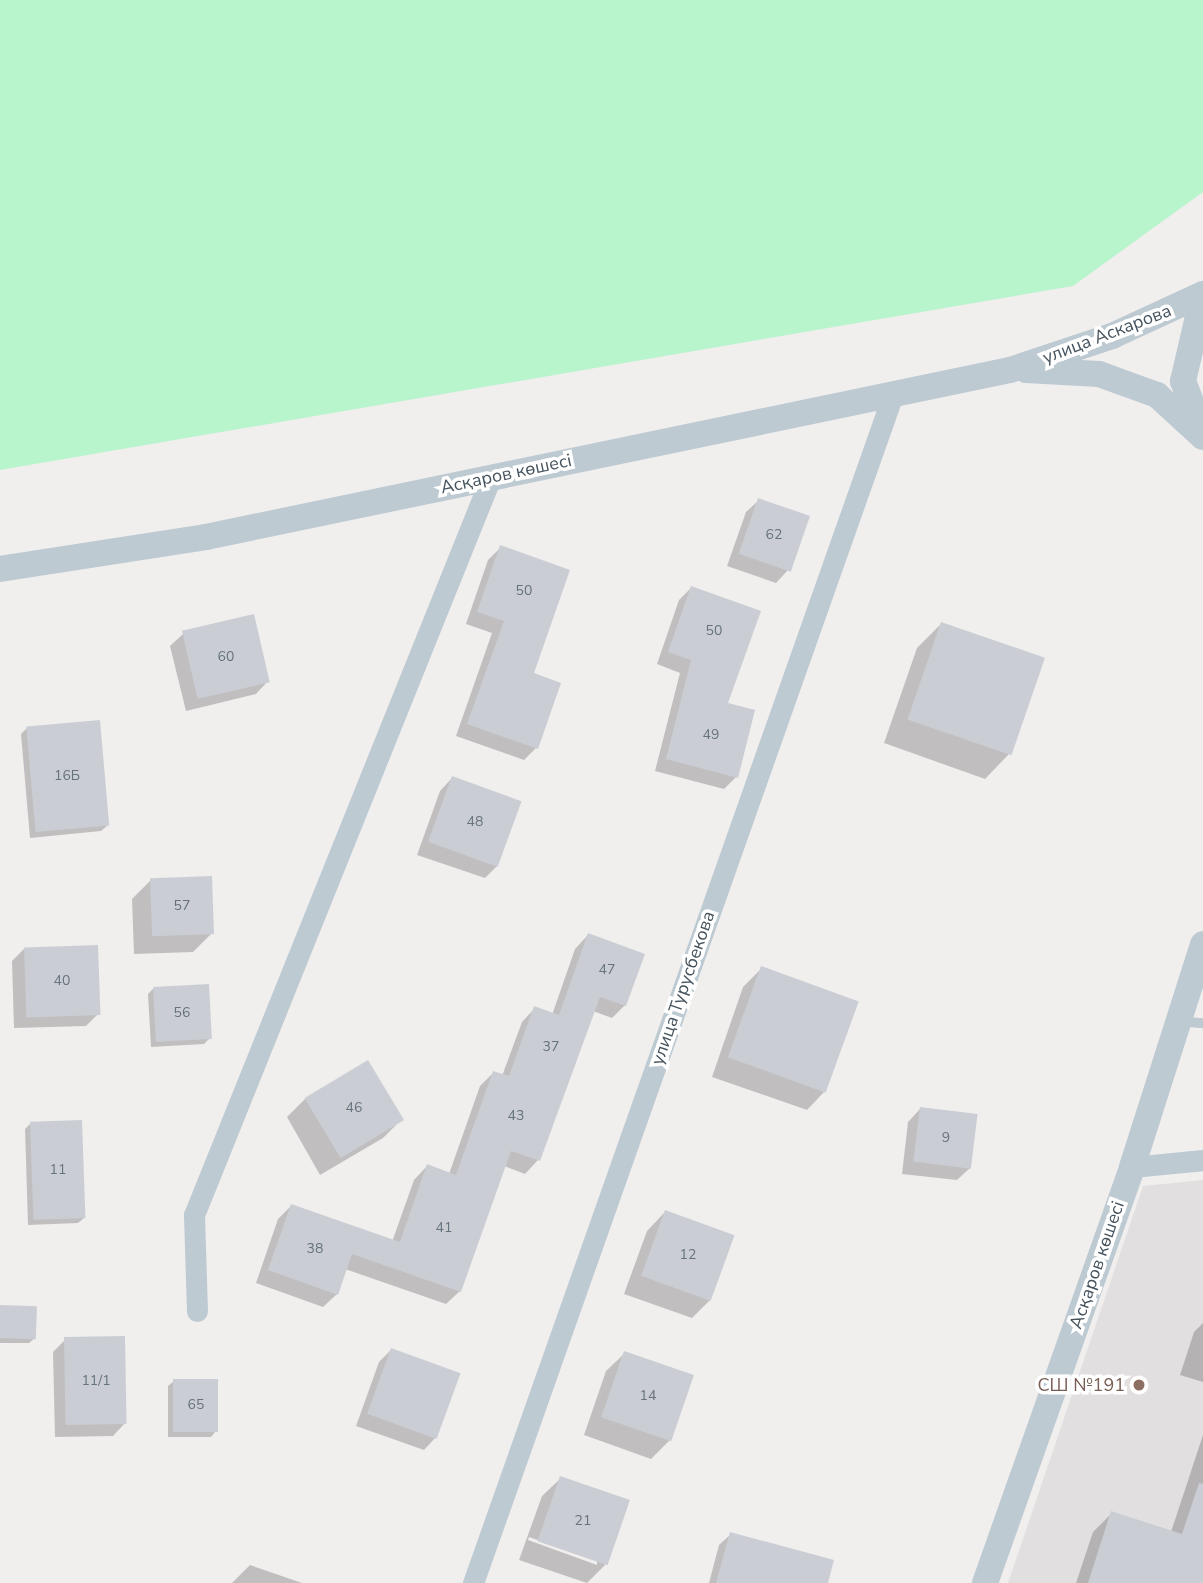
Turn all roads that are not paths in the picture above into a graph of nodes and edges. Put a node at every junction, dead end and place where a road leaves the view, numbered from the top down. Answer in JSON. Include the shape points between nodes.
{"nodes":[{"id":1,"x":1203,"y":294,"type":"edge"},
{"id":2,"x":1203,"y":314,"type":"edge"},
{"id":3,"x":1010,"y":370,"type":"junction"},
{"id":4,"x":893,"y":394,"type":"junction"},
{"id":5,"x":1203,"y":435,"type":"edge"},
{"id":6,"x":491,"y":477,"type":"junction"},
{"id":7,"x":0,"y":569,"type":"edge"},
{"id":8,"x":1203,"y":944,"type":"edge"},
{"id":9,"x":1191,"y":1022,"type":"edge"},
{"id":10,"x":1203,"y":1160,"type":"edge"},
{"id":11,"x":1132,"y":1167,"type":"junction"},
{"id":12,"x":197,"y":1311,"type":"dead end"},
{"id":13,"x":473,"y":1583,"type":"edge"},
{"id":14,"x":985,"y":1583,"type":"edge"}],
"edges":[{"from":1,"to":3,"type":"street","name":"улица Аскарова","via":[[1112,336]]},
{"from":2,"to":5,"type":"street","via":[[1197,321],[1184,380]]},
{"from":3,"to":4,"type":"street","name":"Асқаров көшесі"},
{"from":3,"to":5,"type":"street","via":[[1099,373],[1157,395]]},
{"from":4,"to":6,"type":"street","name":"Асқаров көшесі"},
{"from":4,"to":13,"type":"street","name":"улица Турусбекова"},
{"from":6,"to":7,"type":"street","name":"Асқаров көшесі","via":[[206,537]]},
{"from":6,"to":12,"type":"street","via":[[194,1215]]},
{"from":8,"to":9,"type":"street","name":"Асқаров көшесі"},
{"from":9,"to":11,"type":"street","name":"Асқаров көшесі"},
{"from":10,"to":11,"type":"street"},
{"from":11,"to":14,"type":"street","name":"Асқаров көшесі"}]}
